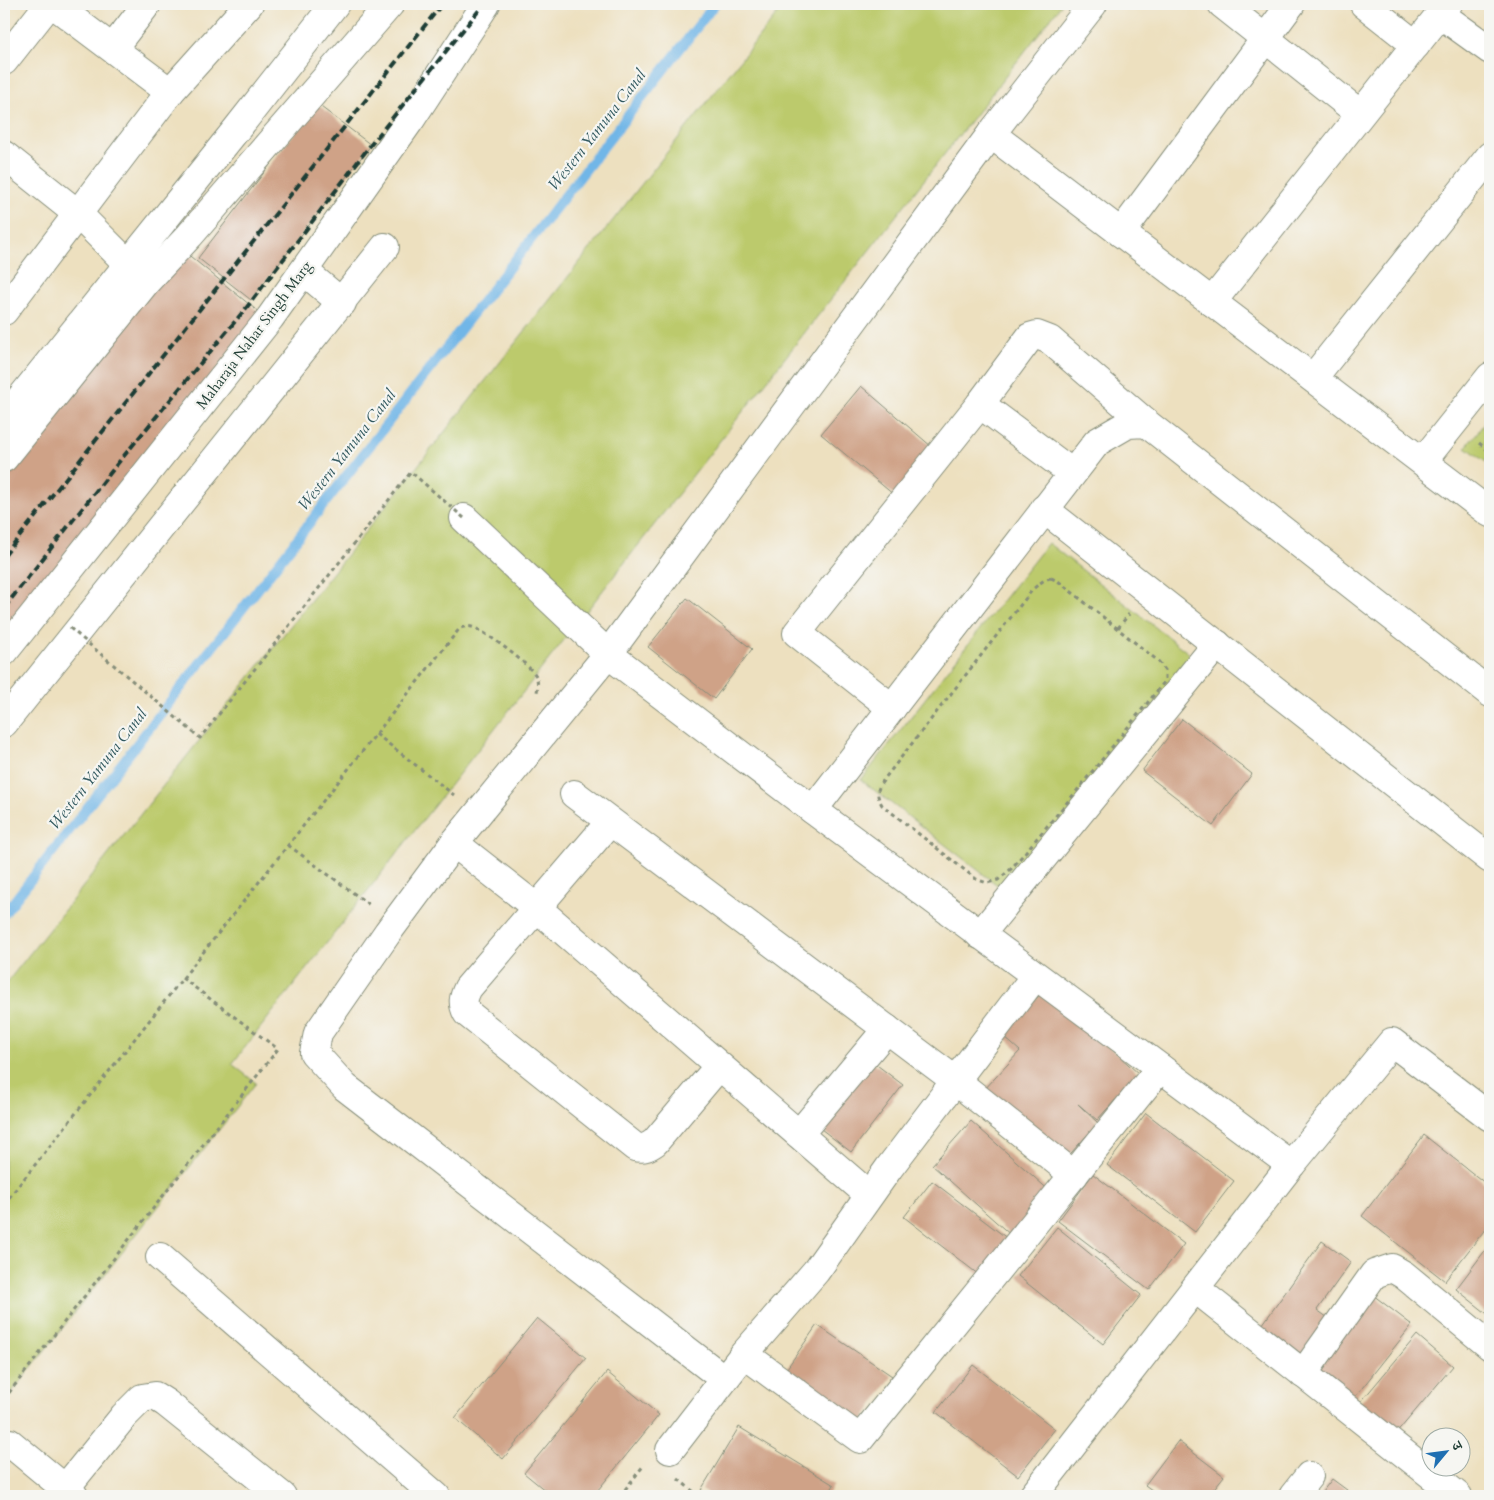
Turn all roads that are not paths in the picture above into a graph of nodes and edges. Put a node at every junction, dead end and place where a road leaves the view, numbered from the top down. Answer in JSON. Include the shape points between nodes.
{"nodes":[{"id":1,"x":49,"y":4,"type":"edge"},
{"id":2,"x":53,"y":4,"type":"edge"},
{"id":3,"x":148,"y":4,"type":"edge"},
{"id":4,"x":249,"y":4,"type":"edge"},
{"id":5,"x":335,"y":4,"type":"edge"},
{"id":6,"x":390,"y":4,"type":"edge"},
{"id":7,"x":486,"y":4,"type":"edge"},
{"id":8,"x":1093,"y":4,"type":"edge"},
{"id":9,"x":1222,"y":4,"type":"edge"},
{"id":10,"x":1291,"y":4,"type":"edge"},
{"id":11,"x":1364,"y":4,"type":"edge"},
{"id":12,"x":1444,"y":9,"type":"edge"},
{"id":13,"x":1266,"y":38,"type":"junction"},
{"id":14,"x":1416,"y":45,"type":"junction"},
{"id":15,"x":113,"y":48,"type":"junction"},
{"id":16,"x":1490,"y":50,"type":"edge"},
{"id":17,"x":4,"y":61,"type":"edge"},
{"id":18,"x":170,"y":92,"type":"junction"},
{"id":19,"x":1360,"y":114,"type":"junction"},
{"id":20,"x":236,"y":130,"type":"junction"},
{"id":21,"x":991,"y":134,"type":"junction"},
{"id":22,"x":262,"y":151,"type":"junction"},
{"id":23,"x":1490,"y":156,"type":"edge"},
{"id":24,"x":8,"y":167,"type":"edge"},
{"id":25,"x":78,"y":214,"type":"junction"},
{"id":26,"x":166,"y":215,"type":"junction"},
{"id":27,"x":1121,"y":233,"type":"junction"},
{"id":28,"x":190,"y":235,"type":"junction"},
{"id":29,"x":385,"y":247,"type":"dead end"},
{"id":30,"x":304,"y":271,"type":"junction"},
{"id":31,"x":137,"y":273,"type":"junction"},
{"id":32,"x":1212,"y":302,"type":"junction"},
{"id":33,"x":342,"y":303,"type":"junction"},
{"id":34,"x":4,"y":311,"type":"edge"},
{"id":35,"x":1313,"y":378,"type":"junction"},
{"id":36,"x":1490,"y":378,"type":"edge"},
{"id":37,"x":980,"y":404,"type":"junction"},
{"id":38,"x":4,"y":419,"type":"edge"},
{"id":39,"x":1146,"y":424,"type":"junction"},
{"id":40,"x":4,"y":458,"type":"edge"},
{"id":41,"x":1422,"y":461,"type":"junction"},
{"id":42,"x":1072,"y":473,"type":"junction"},
{"id":43,"x":1044,"y":509,"type":"junction"},
{"id":44,"x":1490,"y":513,"type":"edge"},
{"id":45,"x":464,"y":518,"type":"road end"},
{"id":46,"x":1217,"y":644,"type":"junction"},
{"id":47,"x":4,"y":652,"type":"edge"},
{"id":48,"x":608,"y":654,"type":"junction"},
{"id":49,"x":1490,"y":693,"type":"edge"},
{"id":50,"x":892,"y":708,"type":"junction"},
{"id":51,"x":4,"y":723,"type":"edge"},
{"id":52,"x":574,"y":794,"type":"dead end"},
{"id":53,"x":813,"y":810,"type":"junction"},
{"id":54,"x":610,"y":822,"type":"junction"},
{"id":55,"x":454,"y":843,"type":"junction"},
{"id":56,"x":1490,"y":859,"type":"edge"},
{"id":57,"x":537,"y":908,"type":"junction"},
{"id":58,"x":980,"y":935,"type":"junction"},
{"id":59,"x":1035,"y":976,"type":"junction"},
{"id":60,"x":887,"y":1029,"type":"junction"},
{"id":61,"x":719,"y":1066,"type":"junction"},
{"id":62,"x":1160,"y":1068,"type":"junction"},
{"id":63,"x":956,"y":1081,"type":"junction"},
{"id":64,"x":1490,"y":1117,"type":"edge"},
{"id":65,"x":799,"y":1134,"type":"junction"},
{"id":66,"x":1291,"y":1165,"type":"junction"},
{"id":67,"x":1074,"y":1175,"type":"junction"},
{"id":68,"x":869,"y":1196,"type":"junction"},
{"id":69,"x":160,"y":1257,"type":"dead end"},
{"id":70,"x":1196,"y":1289,"type":"junction"},
{"id":71,"x":1490,"y":1346,"type":"edge"},
{"id":72,"x":744,"y":1354,"type":"junction"},
{"id":73,"x":1303,"y":1374,"type":"junction"},
{"id":74,"x":724,"y":1379,"type":"junction"},
{"id":75,"x":10,"y":1444,"type":"dead end"},
{"id":76,"x":660,"y":1454,"type":"road end"},
{"id":77,"x":66,"y":1494,"type":"edge"},
{"id":78,"x":282,"y":1496,"type":"edge"},
{"id":79,"x":436,"y":1496,"type":"edge"},
{"id":80,"x":1033,"y":1496,"type":"edge"},
{"id":81,"x":1458,"y":1496,"type":"edge"}],
"edges":[{"from":1,"to":17,"type":"street"},
{"from":2,"to":15,"type":"street"},
{"from":3,"to":15,"type":"street"},
{"from":4,"to":18,"type":"street"},
{"from":5,"to":20,"type":"street"},
{"from":6,"to":22,"type":"street"},
{"from":7,"to":30,"type":"street","name":"Maharaja Nahar Singh Marg","via":[[411,120]]},
{"from":8,"to":21,"type":"street"},
{"from":9,"to":13,"type":"street"},
{"from":10,"to":13,"type":"street"},
{"from":11,"to":14,"type":"street"},
{"from":12,"to":14,"type":"street"},
{"from":12,"to":16,"type":"street"},
{"from":13,"to":19,"type":"street"},
{"from":13,"to":27,"type":"street"},
{"from":14,"to":19,"type":"street"},
{"from":15,"to":18,"type":"street"},
{"from":18,"to":25,"type":"street"},
{"from":19,"to":32,"type":"street"},
{"from":20,"to":22,"type":"street"},
{"from":20,"to":26,"type":"street"},
{"from":21,"to":27,"type":"street"},
{"from":21,"to":48,"type":"street"},
{"from":22,"to":28,"type":"street"},
{"from":23,"to":35,"type":"street"},
{"from":24,"to":25,"type":"street"},
{"from":25,"to":31,"type":"street"},
{"from":25,"to":34,"type":"street"},
{"from":26,"to":28,"type":"street"},
{"from":26,"to":31,"type":"street"},
{"from":27,"to":32,"type":"street"},
{"from":28,"to":31,"type":"street"},
{"from":29,"to":33,"type":"street"},
{"from":30,"to":33,"type":"street"},
{"from":30,"to":47,"type":"street","name":"Maharaja Nahar Singh Marg"},
{"from":31,"to":38,"type":"street"},
{"from":31,"to":40,"type":"street"},
{"from":32,"to":35,"type":"street"},
{"from":33,"to":51,"type":"street"},
{"from":35,"to":41,"type":"street"},
{"from":36,"to":41,"type":"street"},
{"from":37,"to":39,"type":"street","via":[[1030,338],[1037,335],[1050,340]]},
{"from":37,"to":42,"type":"street"},
{"from":37,"to":50,"type":"street","via":[[797,633]]},
{"from":39,"to":42,"type":"street","via":[[1128,424],[1097,442]]},
{"from":39,"to":49,"type":"street"},
{"from":41,"to":44,"type":"street"},
{"from":42,"to":43,"type":"street"},
{"from":43,"to":46,"type":"street"},
{"from":43,"to":50,"type":"street"},
{"from":45,"to":48,"type":"street"},
{"from":46,"to":56,"type":"street"},
{"from":46,"to":58,"type":"street"},
{"from":48,"to":53,"type":"street"},
{"from":48,"to":55,"type":"street"},
{"from":50,"to":53,"type":"street"},
{"from":52,"to":54,"type":"street"},
{"from":53,"to":58,"type":"street"},
{"from":54,"to":57,"type":"street"},
{"from":54,"to":60,"type":"street"},
{"from":55,"to":57,"type":"street"},
{"from":55,"to":74,"type":"street","via":[[318,1033],[314,1053],[345,1087]]},
{"from":57,"to":61,"type":"street"},
{"from":57,"to":61,"type":"street","via":[[468,988],[463,1005],[467,1013],[635,1147],[642,1149],[655,1142]]},
{"from":58,"to":59,"type":"street"},
{"from":59,"to":62,"type":"street"},
{"from":59,"to":63,"type":"street"},
{"from":60,"to":63,"type":"street"},
{"from":60,"to":65,"type":"street"},
{"from":61,"to":65,"type":"street"},
{"from":62,"to":66,"type":"street"},
{"from":62,"to":67,"type":"street"},
{"from":63,"to":67,"type":"street"},
{"from":63,"to":68,"type":"street"},
{"from":64,"to":66,"type":"street","via":[[1392,1042]]},
{"from":65,"to":68,"type":"street"},
{"from":66,"to":70,"type":"street"},
{"from":67,"to":72,"type":"street","via":[[860,1439]]},
{"from":68,"to":72,"type":"street","via":[[816,1271]]},
{"from":69,"to":79,"type":"street"},
{"from":70,"to":73,"type":"street"},
{"from":70,"to":80,"type":"street"},
{"from":71,"to":73,"type":"street","via":[[1392,1268],[1374,1274]]},
{"from":72,"to":74,"type":"street"},
{"from":73,"to":81,"type":"street"},
{"from":74,"to":76,"type":"street"},
{"from":75,"to":77,"type":"street"},
{"from":77,"to":78,"type":"street","via":[[124,1416],[142,1398],[155,1396]]}]}
